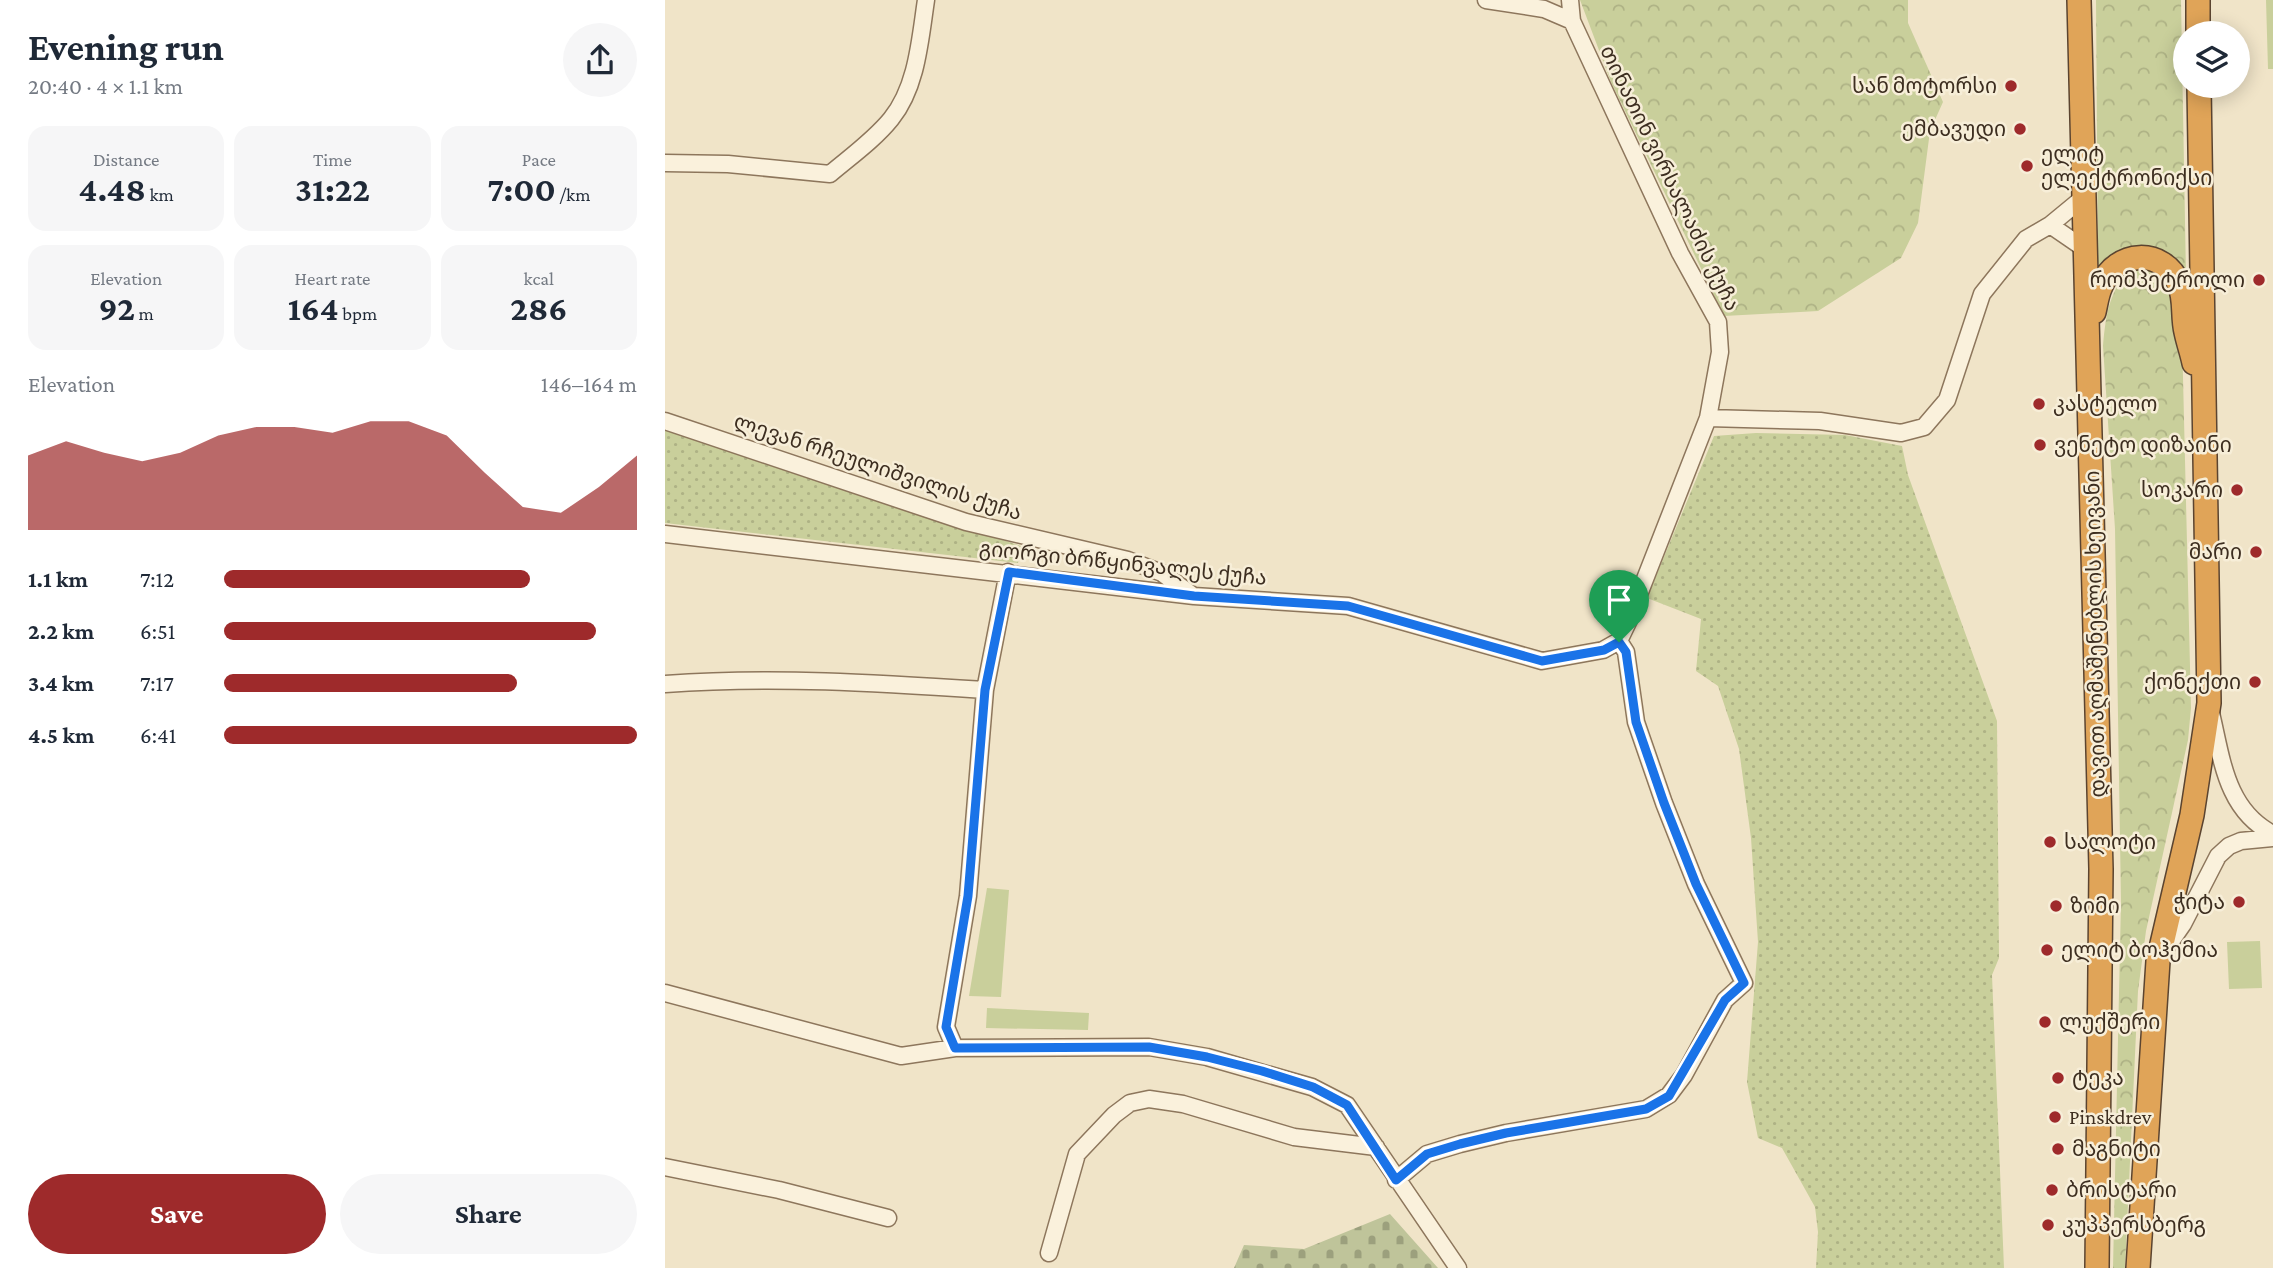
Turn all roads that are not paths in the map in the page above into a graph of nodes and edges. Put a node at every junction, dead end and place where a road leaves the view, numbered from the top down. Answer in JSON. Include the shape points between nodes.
{"nodes":[{"id":1,"x":926,"y":0,"type":"edge"},
{"id":2,"x":1486,"y":0,"type":"edge"},
{"id":3,"x":1570,"y":0,"type":"edge"},
{"id":4,"x":2079,"y":0,"type":"edge"},
{"id":5,"x":2198,"y":0,"type":"edge"},
{"id":6,"x":1572,"y":21,"type":"junction"},
{"id":7,"x":2198,"y":21,"type":"edge"},
{"id":8,"x":2199,"y":98,"type":"edge"},
{"id":9,"x":665,"y":163,"type":"edge"},
{"id":10,"x":2084,"y":197,"type":"junction"},
{"id":11,"x":2050,"y":225,"type":"junction"},
{"id":12,"x":2085,"y":249,"type":"junction"},
{"id":13,"x":2088,"y":336,"type":"junction"},
{"id":14,"x":2202,"y":390,"type":"junction"},
{"id":15,"x":1708,"y":418,"type":"junction"},
{"id":16,"x":665,"y":421,"type":"edge"},
{"id":17,"x":665,"y":534,"type":"edge"},
{"id":18,"x":1009,"y":572,"type":"junction"},
{"id":19,"x":1194,"y":596,"type":"junction"},
{"id":20,"x":1619,"y":642,"type":"junction"},
{"id":21,"x":665,"y":684,"type":"edge"},
{"id":22,"x":985,"y":690,"type":"junction"},
{"id":23,"x":2209,"y":703,"type":"junction"},
{"id":24,"x":2273,"y":836,"type":"edge"},
{"id":25,"x":2158,"y":961,"type":"junction"},
{"id":26,"x":665,"y":993,"type":"edge"},
{"id":27,"x":955,"y":1048,"type":"junction"},
{"id":28,"x":1376,"y":1147,"type":"junction"},
{"id":29,"x":665,"y":1167,"type":"edge"},
{"id":30,"x":1396,"y":1180,"type":"junction"},
{"id":31,"x":888,"y":1219,"type":"dead end"},
{"id":32,"x":1049,"y":1252,"type":"dead end"},
{"id":33,"x":1458,"y":1268,"type":"edge"},
{"id":34,"x":2097,"y":1268,"type":"edge"},
{"id":35,"x":2138,"y":1268,"type":"edge"}],
"edges":[{"from":1,"to":9,"type":"street","via":[[909,87],[892,118],[830,174]]},
{"from":2,"to":6,"type":"street","via":[[1544,9]]},
{"from":3,"to":6,"type":"street","name":"თინათინ ვირსალაძის ქუჩა"},
{"from":4,"to":10,"type":"highway","name":"დავით აღმაშენებლის ხეივანი"},
{"from":5,"to":7,"type":"highway"},
{"from":6,"to":15,"type":"street","name":"თინათინ ვირსალაძის ქუჩა","via":[[1717,322],[1720,352]]},
{"from":8,"to":14,"type":"highway"},
{"from":10,"to":11,"type":"street"},
{"from":10,"to":12,"type":"highway","name":"დავით აღმაშენებლის ხეივანი"},
{"from":11,"to":12,"type":"street"},
{"from":11,"to":15,"type":"street","via":[[2012,252],[1982,294],[1947,400],[1924,427],[1901,433],[1821,421]]},
{"from":12,"to":13,"type":"highway","name":"დავით აღმაშენებლის ხეივანი"},
{"from":13,"to":14,"type":"highway","via":[[2101,285],[2110,273],[2130,258],[2150,257],[2165,266],[2179,284],[2185,331]]},
{"from":13,"to":34,"type":"highway","name":"დავით აღმაშენებლის ხეივანი","via":[[2101,869]]},
{"from":14,"to":23,"type":"highway"},
{"from":15,"to":20,"type":"street"},
{"from":16,"to":19,"type":"street","name":"ლევან რჩეულიშვილის ქუჩა","via":[[966,522],[1128,559],[1162,573]]},
{"from":17,"to":18,"type":"street","name":"გიორგი ბრწყინვალეს ქუჩა"},
{"from":18,"to":19,"type":"street","name":"გიორგი ბრწყინვალეს ქუჩა"},
{"from":18,"to":22,"type":"street"},
{"from":19,"to":20,"type":"street","name":"გიორგი ბრწყინვალეს ქუჩა","via":[[1348,606],[1542,661],[1604,650]]},
{"from":20,"to":30,"type":"street","via":[[1626,652],[1636,722],[1664,803],[1696,884],[1744,983],[1725,1000],[1669,1096],[1646,1109],[1506,1133],[1427,1154]]},
{"from":21,"to":22,"type":"street","via":[[849,681]]},
{"from":22,"to":27,"type":"street","via":[[968,896],[946,1027]]},
{"from":23,"to":24,"type":"street","via":[[2230,792]]},
{"from":23,"to":25,"type":"highway","via":[[2192,815]]},
{"from":24,"to":25,"type":"street","via":[[2241,841],[2218,856]]},
{"from":25,"to":35,"type":"highway"},
{"from":26,"to":27,"type":"street","via":[[901,1056]]},
{"from":27,"to":28,"type":"street","via":[[1113,1045],[1207,1057],[1313,1087],[1347,1105]]},
{"from":28,"to":30,"type":"street"},
{"from":28,"to":32,"type":"street","via":[[1294,1138],[1149,1098],[1130,1104],[1077,1154]]},
{"from":29,"to":31,"type":"street"},
{"from":30,"to":33,"type":"street"}]}
